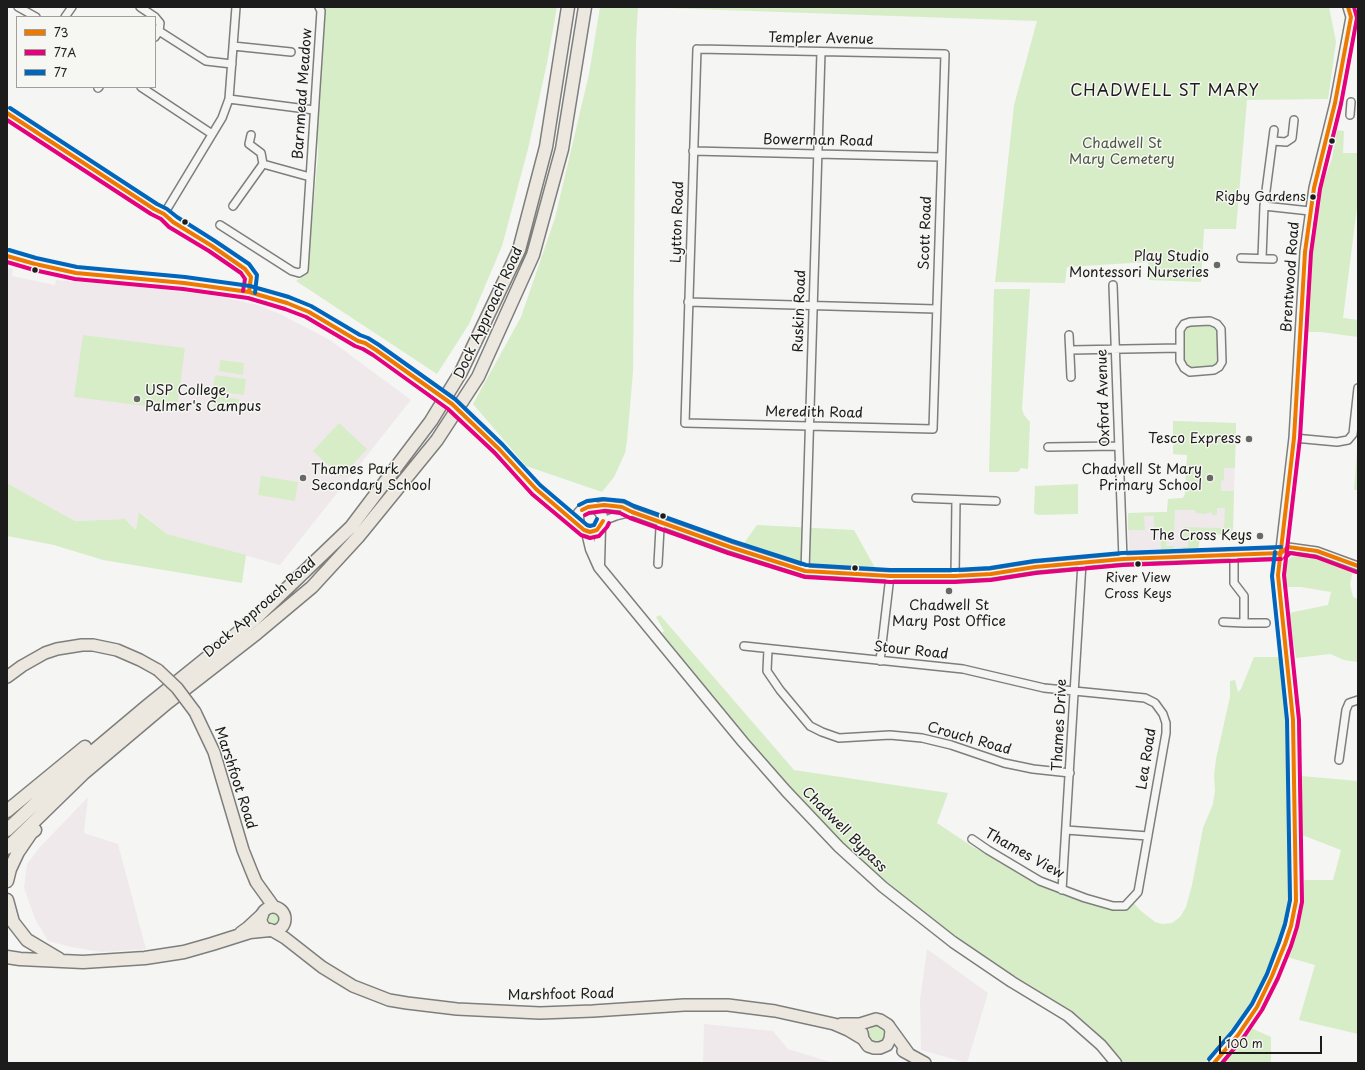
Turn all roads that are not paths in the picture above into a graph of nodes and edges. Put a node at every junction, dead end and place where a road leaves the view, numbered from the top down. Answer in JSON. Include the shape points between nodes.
{"nodes":[{"id":1,"x":18,"y":7,"type":"edge"},
{"id":2,"x":72,"y":7,"type":"edge"},
{"id":3,"x":140,"y":7,"type":"edge"},
{"id":4,"x":236,"y":7,"type":"edge"},
{"id":5,"x":568,"y":7,"type":"edge"},
{"id":6,"x":585,"y":7,"type":"edge"},
{"id":7,"x":1348,"y":7,"type":"edge"},
{"id":8,"x":320,"y":9,"type":"edge"},
{"id":9,"x":12,"y":13,"type":"dead end"},
{"id":10,"x":34,"y":16,"type":"edge"},
{"id":11,"x":66,"y":16,"type":"edge"},
{"id":12,"x":154,"y":16,"type":"edge"},
{"id":13,"x":1355,"y":17,"type":"edge"},
{"id":14,"x":156,"y":18,"type":"edge"},
{"id":15,"x":157,"y":34,"type":"edge"},
{"id":16,"x":233,"y":46,"type":"junction"},
{"id":17,"x":697,"y":49,"type":"joint"},
{"id":18,"x":291,"y":52,"type":"dead end"},
{"id":19,"x":821,"y":52,"type":"junction"},
{"id":20,"x":944,"y":54,"type":"joint"},
{"id":21,"x":232,"y":64,"type":"junction"},
{"id":22,"x":143,"y":88,"type":"edge"},
{"id":23,"x":229,"y":99,"type":"junction"},
{"id":24,"x":314,"y":110,"type":"junction"},
{"id":25,"x":7,"y":113,"type":"edge"},
{"id":26,"x":1294,"y":120,"type":"dead end"},
{"id":27,"x":1274,"y":130,"type":"dead end"},
{"id":28,"x":212,"y":134,"type":"junction"},
{"id":29,"x":251,"y":135,"type":"dead end"},
{"id":30,"x":1273,"y":141,"type":"junction"},
{"id":31,"x":693,"y":151,"type":"junction"},
{"id":32,"x":818,"y":155,"type":"junction"},
{"id":33,"x":941,"y":157,"type":"junction"},
{"id":34,"x":263,"y":164,"type":"junction"},
{"id":35,"x":310,"y":177,"type":"junction"},
{"id":36,"x":233,"y":206,"type":"dead end"},
{"id":37,"x":1264,"y":206,"type":"junction"},
{"id":38,"x":1310,"y":210,"type":"junction"},
{"id":39,"x":164,"y":214,"type":"junction"},
{"id":40,"x":220,"y":225,"type":"dead end"},
{"id":41,"x":7,"y":256,"type":"edge"},
{"id":42,"x":1241,"y":258,"type":"dead end"},
{"id":43,"x":1262,"y":258,"type":"junction"},
{"id":44,"x":1273,"y":259,"type":"dead end"},
{"id":45,"x":1113,"y":285,"type":"dead end"},
{"id":46,"x":249,"y":292,"type":"junction"},
{"id":47,"x":688,"y":302,"type":"junction"},
{"id":48,"x":813,"y":306,"type":"junction"},
{"id":49,"x":936,"y":309,"type":"junction"},
{"id":50,"x":1068,"y":335,"type":"dead end"},
{"id":51,"x":1180,"y":348,"type":"junction"},
{"id":52,"x":1115,"y":349,"type":"junction"},
{"id":53,"x":1070,"y":350,"type":"junction"},
{"id":54,"x":1071,"y":377,"type":"dead end"},
{"id":55,"x":1358,"y":388,"type":"edge"},
{"id":56,"x":686,"y":397,"type":"joint"},
{"id":57,"x":810,"y":426,"type":"junction"},
{"id":58,"x":922,"y":428,"type":"joint"},
{"id":59,"x":1294,"y":438,"type":"junction"},
{"id":60,"x":1119,"y":446,"type":"junction"},
{"id":61,"x":1048,"y":447,"type":"dead end"},
{"id":62,"x":916,"y":498,"type":"dead end"},
{"id":63,"x":956,"y":500,"type":"junction"},
{"id":64,"x":549,"y":501,"type":"junction"},
{"id":65,"x":996,"y":501,"type":"dead end"},
{"id":66,"x":595,"y":507,"type":"junction"},
{"id":67,"x":582,"y":510,"type":"junction"},
{"id":68,"x":632,"y":512,"type":"junction"},
{"id":69,"x":662,"y":522,"type":"junction"},
{"id":70,"x":602,"y":524,"type":"junction"},
{"id":71,"x":583,"y":529,"type":"junction"},
{"id":72,"x":1281,"y":553,"type":"junction"},
{"id":73,"x":1234,"y":555,"type":"junction"},
{"id":74,"x":651,"y":557,"type":"dead end"},
{"id":75,"x":1123,"y":559,"type":"junction"},
{"id":76,"x":1082,"y":563,"type":"junction"},
{"id":77,"x":1358,"y":566,"type":"edge"},
{"id":78,"x":599,"y":567,"type":"junction"},
{"id":79,"x":805,"y":571,"type":"junction"},
{"id":80,"x":890,"y":576,"type":"junction"},
{"id":81,"x":955,"y":576,"type":"junction"},
{"id":82,"x":1223,"y":622,"type":"dead end"},
{"id":83,"x":1244,"y":623,"type":"junction"},
{"id":84,"x":1266,"y":623,"type":"dead end"},
{"id":85,"x":744,"y":646,"type":"dead end"},
{"id":86,"x":768,"y":650,"type":"junction"},
{"id":87,"x":880,"y":661,"type":"junction"},
{"id":88,"x":7,"y":677,"type":"edge"},
{"id":89,"x":1075,"y":692,"type":"junction"},
{"id":90,"x":1358,"y":700,"type":"edge"},
{"id":91,"x":168,"y":703,"type":"junction"},
{"id":92,"x":147,"y":706,"type":"junction"},
{"id":93,"x":1339,"y":760,"type":"dead end"},
{"id":94,"x":1070,"y":773,"type":"junction"},
{"id":95,"x":7,"y":811,"type":"edge"},
{"id":96,"x":7,"y":830,"type":"edge"},
{"id":97,"x":1066,"y":830,"type":"junction"},
{"id":98,"x":1148,"y":836,"type":"junction"},
{"id":99,"x":972,"y":839,"type":"dead end"},
{"id":100,"x":7,"y":848,"type":"edge"},
{"id":101,"x":7,"y":881,"type":"edge"},
{"id":102,"x":256,"y":882,"type":"junction"},
{"id":103,"x":1062,"y":890,"type":"junction"},
{"id":104,"x":7,"y":900,"type":"edge"},
{"id":105,"x":1131,"y":900,"type":"joint"},
{"id":106,"x":274,"y":907,"type":"junction"},
{"id":107,"x":262,"y":914,"type":"junction"},
{"id":108,"x":285,"y":919,"type":"junction"},
{"id":109,"x":271,"y":930,"type":"junction"},
{"id":110,"x":235,"y":937,"type":"junction"},
{"id":111,"x":302,"y":950,"type":"junction"},
{"id":112,"x":7,"y":956,"type":"edge"},
{"id":113,"x":62,"y":962,"type":"junction"},
{"id":114,"x":868,"y":1022,"type":"junction"},
{"id":115,"x":834,"y":1024,"type":"junction"},
{"id":116,"x":888,"y":1025,"type":"junction"},
{"id":117,"x":863,"y":1039,"type":"junction"},
{"id":118,"x":884,"y":1046,"type":"junction"},
{"id":119,"x":909,"y":1054,"type":"junction"},
{"id":120,"x":926,"y":1063,"type":"edge"},
{"id":121,"x":1116,"y":1063,"type":"edge"},
{"id":122,"x":1214,"y":1063,"type":"edge"}],
"edges":[{"from":1,"to":9,"type":"street"},
{"from":1,"to":10,"type":"street"},
{"from":2,"to":11,"type":"street"},
{"from":3,"to":12,"type":"street"},
{"from":4,"to":16,"type":"street"},
{"from":5,"to":92,"type":"highway","name":"Dock Approach Road","via":[[546,147],[519,250],[461,372],[435,415],[352,527],[255,619]]},
{"from":6,"to":91,"type":"highway","name":"Dock Approach Road","via":[[562,149],[533,255],[478,377],[437,440],[358,537],[312,587]]},
{"from":7,"to":13,"type":"street","name":"Brentwood Road"},
{"from":8,"to":24,"type":"street","name":"Barnmead Meadow"},
{"from":13,"to":38,"type":"street","name":"Brentwood Road"},
{"from":14,"to":15,"type":"street","via":[[160,23]]},
{"from":15,"to":21,"type":"street","via":[[206,61]]},
{"from":16,"to":18,"type":"street"},
{"from":16,"to":21,"type":"street"},
{"from":17,"to":19,"type":"street","name":"Templer Avenue"},
{"from":17,"to":31,"type":"street","name":"Lytton Road"},
{"from":19,"to":20,"type":"street","name":"Templer Avenue"},
{"from":19,"to":32,"type":"street","name":"Ruskin Road"},
{"from":20,"to":33,"type":"street","name":"Scott Road"},
{"from":21,"to":23,"type":"street"},
{"from":22,"to":28,"type":"street"},
{"from":23,"to":24,"type":"street"},
{"from":23,"to":28,"type":"street","via":[[222,118]]},
{"from":24,"to":35,"type":"street","name":"Barnmead Meadow"},
{"from":25,"to":39,"type":"main road"},
{"from":26,"to":30,"type":"street","via":[[1292,138],[1286,142]]},
{"from":27,"to":30,"type":"street"},
{"from":28,"to":39,"type":"street"},
{"from":29,"to":34,"type":"street","via":[[249,144],[261,154]]},
{"from":30,"to":37,"type":"street"},
{"from":31,"to":32,"type":"street","name":"Bowerman Road"},
{"from":31,"to":47,"type":"street","name":"Lytton Road"},
{"from":32,"to":33,"type":"street","name":"Bowerman Road"},
{"from":32,"to":48,"type":"street","name":"Ruskin Road"},
{"from":33,"to":49,"type":"street","name":"Scott Road"},
{"from":34,"to":35,"type":"street","name":"Barnmead Meadow"},
{"from":34,"to":36,"type":"street"},
{"from":35,"to":40,"type":"street","name":"Barnmead Meadow","via":[[304,270],[299,273]]},
{"from":37,"to":38,"type":"street"},
{"from":37,"to":43,"type":"street"},
{"from":38,"to":59,"type":"street","name":"Brentwood Road","via":[[1305,252]]},
{"from":39,"to":46,"type":"main road","via":[[245,269],[251,277]]},
{"from":41,"to":46,"type":"main road","via":[[76,273]]},
{"from":42,"to":43,"type":"street"},
{"from":43,"to":44,"type":"street"},
{"from":45,"to":52,"type":"street","name":"Oxford Avenue"},
{"from":46,"to":64,"type":"main road","bridge":true,"via":[[309,312],[365,343],[425,384],[452,404]]},
{"from":47,"to":48,"type":"street"},
{"from":47,"to":56,"type":"street","name":"Lytton Road"},
{"from":48,"to":49,"type":"street"},
{"from":48,"to":57,"type":"street","name":"Ruskin Road"},
{"from":49,"to":58,"type":"street","name":"Scott Road","via":[[933,429]]},
{"from":50,"to":53,"type":"street"},
{"from":51,"to":51,"type":"street","via":[[1180,330],[1184,324],[1210,321],[1221,329],[1222,362],[1214,370],[1190,372],[1180,362]]},
{"from":51,"to":52,"type":"street"},
{"from":52,"to":53,"type":"street"},
{"from":52,"to":60,"type":"street","name":"Oxford Avenue"},
{"from":53,"to":54,"type":"street"},
{"from":55,"to":59,"type":"street","via":[[1353,434],[1348,440],[1337,442]]},
{"from":56,"to":57,"type":"street","name":"Meredith Road","via":[[685,423]]},
{"from":57,"to":58,"type":"street","name":"Meredith Road"},
{"from":57,"to":79,"type":"street","name":"Ruskin Road"},
{"from":59,"to":72,"type":"street","name":"Brentwood Road"},
{"from":60,"to":61,"type":"street"},
{"from":60,"to":75,"type":"street","name":"Oxford Avenue"},
{"from":62,"to":63,"type":"street"},
{"from":63,"to":65,"type":"street"},
{"from":63,"to":81,"type":"street"},
{"from":64,"to":67,"type":"main road","via":[[569,509]]},
{"from":64,"to":71,"type":"main road"},
{"from":66,"to":67,"type":"main road"},
{"from":66,"to":68,"type":"street","via":[[622,507]]},
{"from":66,"to":70,"type":"main road","via":[[601,512]]},
{"from":67,"to":71,"type":"main road","via":[[578,518]]},
{"from":68,"to":69,"type":"street"},
{"from":68,"to":70,"type":"street","via":[[616,516]]},
{"from":69,"to":74,"type":"street","via":[[659,561]]},
{"from":69,"to":79,"type":"street"},
{"from":70,"to":71,"type":"main road","via":[[594,532]]},
{"from":70,"to":78,"type":"main road"},
{"from":71,"to":78,"type":"main road","name":"Chadwell Bypass"},
{"from":72,"to":73,"type":"street"},
{"from":72,"to":77,"type":"street","via":[[1288,547],[1317,551]]},
{"from":72,"to":122,"type":"street","name":"Brentwood Road","via":[[1278,575],[1294,720],[1296,901],[1287,939],[1260,1000],[1238,1035]]},
{"from":73,"to":75,"type":"street"},
{"from":73,"to":83,"type":"street","via":[[1234,583],[1244,596]]},
{"from":75,"to":76,"type":"street"},
{"from":76,"to":81,"type":"street"},
{"from":76,"to":89,"type":"street","name":"Thames Drive"},
{"from":78,"to":121,"type":"main road","name":"Chadwell Bypass","via":[[748,748],[839,847],[883,887],[953,942],[1068,1016],[1102,1045]]},
{"from":79,"to":80,"type":"street"},
{"from":80,"to":81,"type":"street"},
{"from":80,"to":87,"type":"street"},
{"from":82,"to":83,"type":"street"},
{"from":83,"to":84,"type":"street"},
{"from":85,"to":86,"type":"street","name":"Stour Road"},
{"from":86,"to":87,"type":"street","name":"Stour Road"},
{"from":86,"to":94,"type":"street","name":"Crouch Road","via":[[767,671],[810,726],[822,732],[839,738],[890,735],[922,738],[1004,763]]},
{"from":87,"to":89,"type":"street","name":"Stour Road","via":[[964,669],[1044,688]]},
{"from":88,"to":102,"type":"main road","name":"Marshfoot Road","bridge":true,"via":[[45,653],[82,645],[117,650],[158,670],[177,688],[195,712],[214,752],[243,850]]},
{"from":89,"to":94,"type":"street","name":"Thames Drive"},
{"from":89,"to":98,"type":"street","name":"Lea Road","via":[[1145,698],[1155,702],[1164,714],[1166,733]]},
{"from":90,"to":93,"type":"street","via":[[1349,702],[1346,710]]},
{"from":91,"to":100,"type":"highway","name":"Dock Approach Road","via":[[84,773]]},
{"from":91,"to":101,"type":"highway","via":[[31,833],[18,852]]},
{"from":92,"to":95,"type":"highway","via":[[87,746]]},
{"from":92,"to":96,"type":"highway","name":"Dock Approach Road","via":[[78,764]]},
{"from":94,"to":97,"type":"street","name":"Thames Drive"},
{"from":97,"to":98,"type":"street"},
{"from":97,"to":103,"type":"street","name":"Thames Drive"},
{"from":98,"to":105,"type":"street","name":"Lea Road","via":[[1138,892]]},
{"from":99,"to":103,"type":"street","name":"Thames View","via":[[1034,877]]},
{"from":102,"to":106,"type":"main road","name":"Marshfoot Road"},
{"from":102,"to":107,"type":"main road","name":"Marshfoot Road"},
{"from":103,"to":105,"type":"street","name":"Thames View","via":[[1113,906],[1125,906]]},
{"from":104,"to":113,"type":"highway","via":[[13,922],[27,940]]},
{"from":106,"to":107,"type":"main road","via":[[268,908]]},
{"from":106,"to":108,"type":"main road","via":[[281,910]]},
{"from":107,"to":109,"type":"main road","via":[[262,923]]},
{"from":107,"to":110,"type":"highway"},
{"from":108,"to":109,"type":"main road","via":[[280,928]]},
{"from":108,"to":111,"type":"main road","name":"Marshfoot Road","via":[[288,930]]},
{"from":109,"to":110,"type":"highway","via":[[250,932]]},
{"from":109,"to":111,"type":"main road","name":"Marshfoot Road"},
{"from":110,"to":113,"type":"highway","via":[[166,955]]},
{"from":111,"to":115,"type":"main road","name":"Marshfoot Road","via":[[337,977],[367,992],[389,1000],[426,1007],[540,1013],[723,1005],[768,1010]]},
{"from":112,"to":113,"type":"highway"},
{"from":114,"to":115,"type":"main road","name":"Marshfoot Road"},
{"from":114,"to":116,"type":"main road","name":"Marshfoot Road","via":[[876,1019]]},
{"from":114,"to":117,"type":"main road","via":[[862,1030]]},
{"from":115,"to":117,"type":"main road","name":"Marshfoot Road"},
{"from":116,"to":118,"type":"main road","via":[[891,1035]]},
{"from":116,"to":119,"type":"main road","name":"Marshfoot Road"},
{"from":117,"to":118,"type":"main road","name":"Marshfoot Road","via":[[871,1048]]},
{"from":118,"to":119,"type":"main road","name":"Marshfoot Road","via":[[894,1047]]},
{"from":119,"to":120,"type":"main road","name":"Marshfoot Road"}]}
